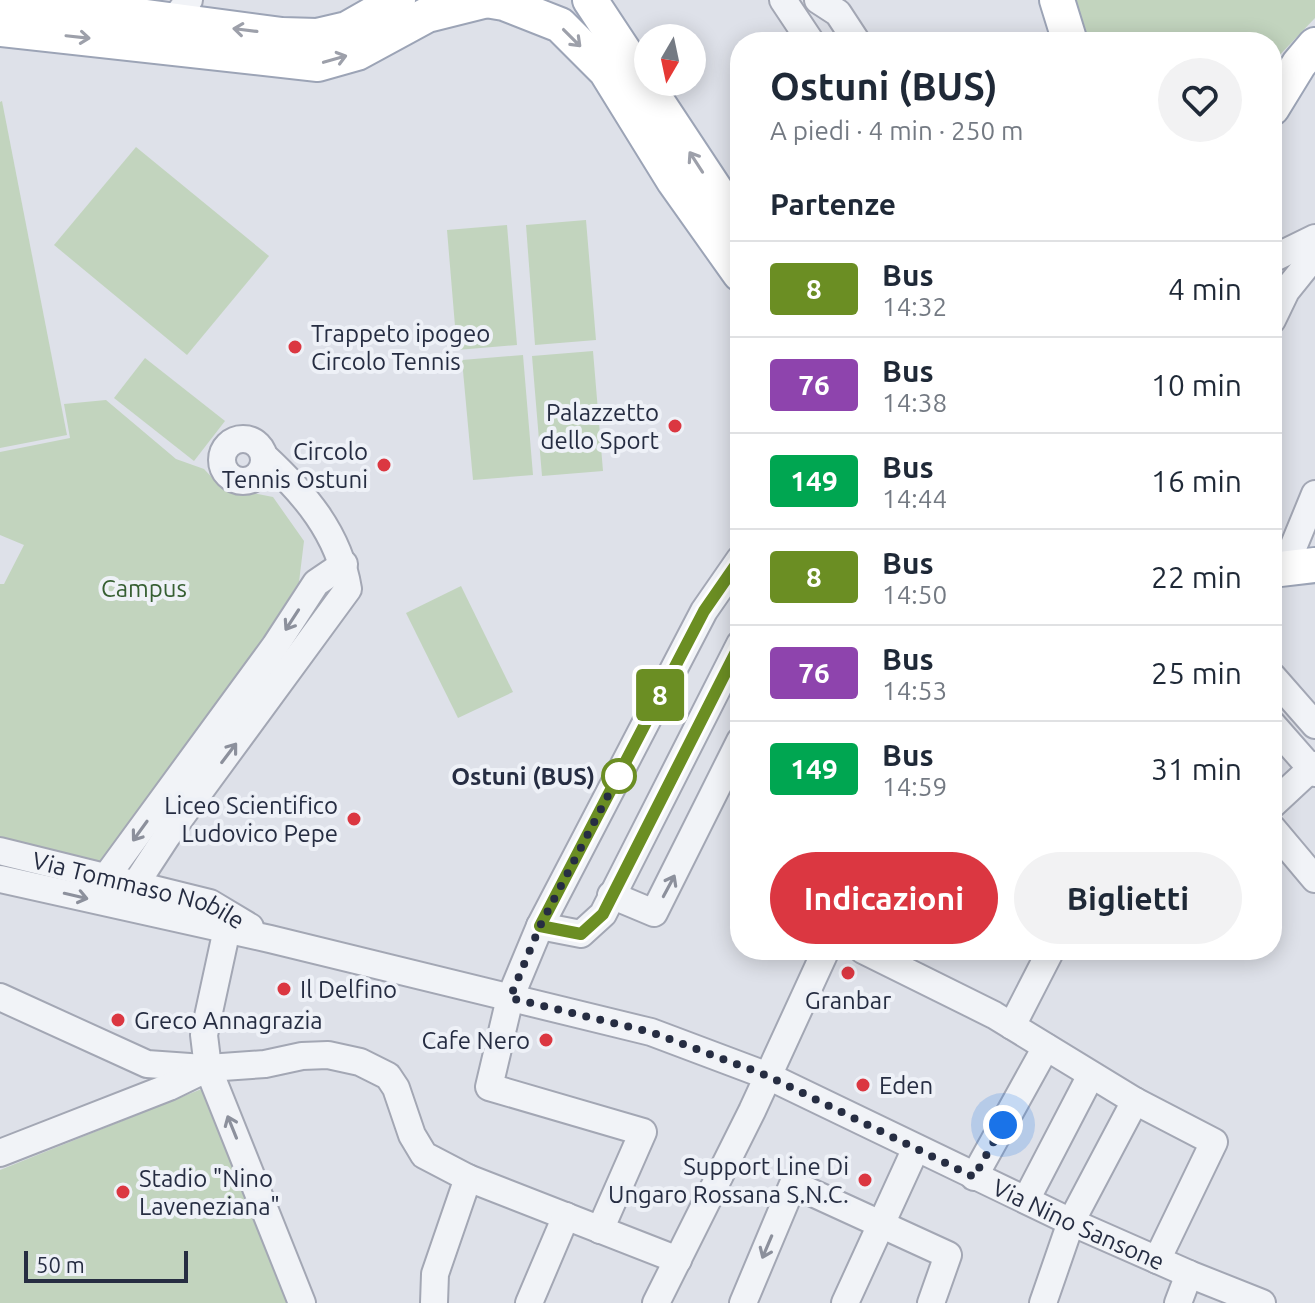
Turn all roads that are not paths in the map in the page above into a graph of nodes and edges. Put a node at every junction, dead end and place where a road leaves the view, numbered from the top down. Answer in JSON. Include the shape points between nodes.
{"nodes":[{"id":1,"x":398,"y":0,"type":"edge"},
{"id":2,"x":590,"y":0,"type":"edge"},
{"id":3,"x":783,"y":0,"type":"edge"},
{"id":4,"x":818,"y":0,"type":"edge"},
{"id":5,"x":498,"y":1,"type":"edge"},
{"id":6,"x":0,"y":4,"type":"edge"},
{"id":7,"x":181,"y":10,"type":"edge"},
{"id":8,"x":0,"y":29,"type":"edge"},
{"id":9,"x":804,"y":32,"type":"edge"},
{"id":10,"x":850,"y":32,"type":"edge"},
{"id":11,"x":1295,"y":64,"type":"edge"},
{"id":12,"x":1282,"y":89,"type":"edge"},
{"id":13,"x":730,"y":212,"type":"edge"},
{"id":14,"x":1315,"y":238,"type":"edge"},
{"id":15,"x":1282,"y":254,"type":"edge"},
{"id":16,"x":1315,"y":255,"type":"edge"},
{"id":17,"x":730,"y":260,"type":"edge"},
{"id":18,"x":1282,"y":299,"type":"edge"},
{"id":19,"x":264,"y":456,"type":"dead end"},
{"id":20,"x":1315,"y":494,"type":"edge"},
{"id":21,"x":1293,"y":557,"type":"edge"},
{"id":22,"x":344,"y":564,"type":"junction"},
{"id":23,"x":730,"y":573,"type":"edge"},
{"id":24,"x":730,"y":663,"type":"edge"},
{"id":25,"x":1282,"y":687,"type":"edge"},
{"id":26,"x":1315,"y":725,"type":"edge"},
{"id":27,"x":1282,"y":735,"type":"edge"},
{"id":28,"x":730,"y":761,"type":"edge"},
{"id":29,"x":1314,"y":769,"type":"edge"},
{"id":30,"x":1282,"y":796,"type":"edge"},
{"id":31,"x":1282,"y":840,"type":"edge"},
{"id":32,"x":0,"y":851,"type":"edge"},
{"id":33,"x":106,"y":877,"type":"junction"},
{"id":34,"x":0,"y":879,"type":"edge"},
{"id":35,"x":1315,"y":879,"type":"edge"},
{"id":36,"x":135,"y":885,"type":"junction"},
{"id":37,"x":611,"y":895,"type":"junction"},
{"id":38,"x":540,"y":926,"type":"junction"},
{"id":39,"x":227,"y":929,"type":"junction"},
{"id":40,"x":270,"y":939,"type":"junction"},
{"id":41,"x":821,"y":960,"type":"edge"},
{"id":42,"x":883,"y":960,"type":"edge"},
{"id":43,"x":1046,"y":960,"type":"edge"},
{"id":44,"x":0,"y":997,"type":"edge"},
{"id":45,"x":510,"y":998,"type":"junction"},
{"id":46,"x":1012,"y":1026,"type":"junction"},
{"id":47,"x":1048,"y":1048,"type":"junction"},
{"id":48,"x":208,"y":1068,"type":"junction"},
{"id":49,"x":1091,"y":1075,"type":"junction"},
{"id":50,"x":768,"y":1076,"type":"junction"},
{"id":51,"x":1135,"y":1101,"type":"junction"},
{"id":52,"x":1,"y":1146,"type":"edge"},
{"id":53,"x":916,"y":1148,"type":"junction"},
{"id":54,"x":974,"y":1177,"type":"junction"},
{"id":55,"x":468,"y":1178,"type":"junction"},
{"id":56,"x":1026,"y":1200,"type":"junction"},
{"id":57,"x":566,"y":1216,"type":"junction"},
{"id":58,"x":880,"y":1222,"type":"junction"},
{"id":59,"x":1071,"y":1222,"type":"junction"},
{"id":60,"x":600,"y":1230,"type":"junction"},
{"id":61,"x":678,"y":1260,"type":"junction"},
{"id":62,"x":1157,"y":1260,"type":"junction"},
{"id":63,"x":1189,"y":1274,"type":"junction"},
{"id":64,"x":302,"y":1303,"type":"edge"},
{"id":65,"x":434,"y":1303,"type":"edge"},
{"id":66,"x":529,"y":1303,"type":"edge"},
{"id":67,"x":656,"y":1303,"type":"edge"},
{"id":68,"x":743,"y":1303,"type":"edge"},
{"id":69,"x":845,"y":1303,"type":"edge"},
{"id":70,"x":931,"y":1303,"type":"edge"},
{"id":71,"x":1043,"y":1303,"type":"edge"},
{"id":72,"x":1178,"y":1303,"type":"edge"},
{"id":73,"x":1262,"y":1303,"type":"edge"}],
"edges":[{"from":1,"to":7,"type":"main road","one_way":true,"via":[[347,29],[317,36],[282,35]]},
{"from":13,"to":2,"type":"main road","one_way":true},
{"from":3,"to":9,"type":"street"},
{"from":4,"to":10,"type":"street","via":[[838,13]]},
{"from":8,"to":5,"type":"main road","one_way":true,"via":[[318,64],[357,53],[427,15]]},
{"from":5,"to":17,"type":"main road","one_way":true,"via":[[560,25],[606,71]]},
{"from":6,"to":7,"type":"main road"},
{"from":11,"to":12,"type":"main road"},
{"from":14,"to":15,"type":"street"},
{"from":16,"to":18,"type":"street"},
{"from":19,"to":22,"type":"street","via":[[322,520]]},
{"from":20,"to":21,"type":"street"},
{"from":22,"to":33,"type":"street","one_way":true,"via":[[316,583]]},
{"from":36,"to":22,"type":"street","one_way":true,"via":[[348,589]]},
{"from":23,"to":38,"type":"street","via":[[704,611]]},
{"from":24,"to":37,"type":"street"},
{"from":25,"to":26,"type":"street"},
{"from":27,"to":29,"type":"street"},
{"from":37,"to":28,"type":"street","one_way":true,"via":[[654,913]]},
{"from":29,"to":30,"type":"street"},
{"from":31,"to":35,"type":"street"},
{"from":32,"to":33,"type":"street","name":"Via Tommaso Nobile"},
{"from":33,"to":36,"type":"street","name":"Via Tommaso Nobile"},
{"from":34,"to":39,"type":"street","name":"Via Tommaso Nobile","one_way":true},
{"from":36,"to":40,"type":"street","name":"Via Tommaso Nobile","via":[[210,903]]},
{"from":37,"to":38,"type":"street","via":[[603,914],[581,934]]},
{"from":38,"to":45,"type":"street"},
{"from":39,"to":40,"type":"street","name":"Via Tommaso Nobile"},
{"from":39,"to":48,"type":"street","via":[[204,1035]]},
{"from":40,"to":45,"type":"street","name":"Via Tommaso Nobile"},
{"from":41,"to":50,"type":"street"},
{"from":42,"to":46,"type":"street"},
{"from":43,"to":46,"type":"street"},
{"from":44,"to":48,"type":"street","via":[[147,1064]]},
{"from":45,"to":50,"type":"street","name":"Via Tommaso Nobile","via":[[651,1032]]},
{"from":45,"to":60,"type":"street","via":[[489,1087],[643,1132]]},
{"from":46,"to":47,"type":"street"},
{"from":47,"to":49,"type":"street"},
{"from":47,"to":54,"type":"street"},
{"from":48,"to":52,"type":"street","via":[[169,1087]]},
{"from":48,"to":55,"type":"street","via":[[302,1056],[360,1062],[388,1076],[424,1155]]},
{"from":64,"to":48,"type":"street","one_way":true},
{"from":49,"to":51,"type":"street"},
{"from":49,"to":56,"type":"street"},
{"from":50,"to":53,"type":"street","name":"Via Nino Sansone"},
{"from":50,"to":61,"type":"street"},
{"from":51,"to":59,"type":"street"},
{"from":51,"to":62,"type":"street","via":[[1214,1142]]},
{"from":53,"to":54,"type":"street","name":"Via Nino Sansone"},
{"from":53,"to":58,"type":"street"},
{"from":54,"to":56,"type":"street","name":"Via Nino Sansone"},
{"from":55,"to":57,"type":"street"},
{"from":55,"to":65,"type":"street","via":[[435,1274]]},
{"from":56,"to":59,"type":"street","name":"Via Nino Sansone"},
{"from":57,"to":60,"type":"street"},
{"from":57,"to":66,"type":"street"},
{"from":58,"to":68,"type":"street","one_way":true,"via":[[793,1184]]},
{"from":58,"to":69,"type":"street"},
{"from":58,"to":70,"type":"street","via":[[948,1255]]},
{"from":59,"to":62,"type":"street","name":"Via Nino Sansone"},
{"from":59,"to":71,"type":"street"},
{"from":60,"to":61,"type":"street"},
{"from":61,"to":67,"type":"street"},
{"from":62,"to":63,"type":"street","name":"Via Nino Sansone"},
{"from":63,"to":72,"type":"street"},
{"from":63,"to":73,"type":"street","name":"Via Nino Sansone"}]}
